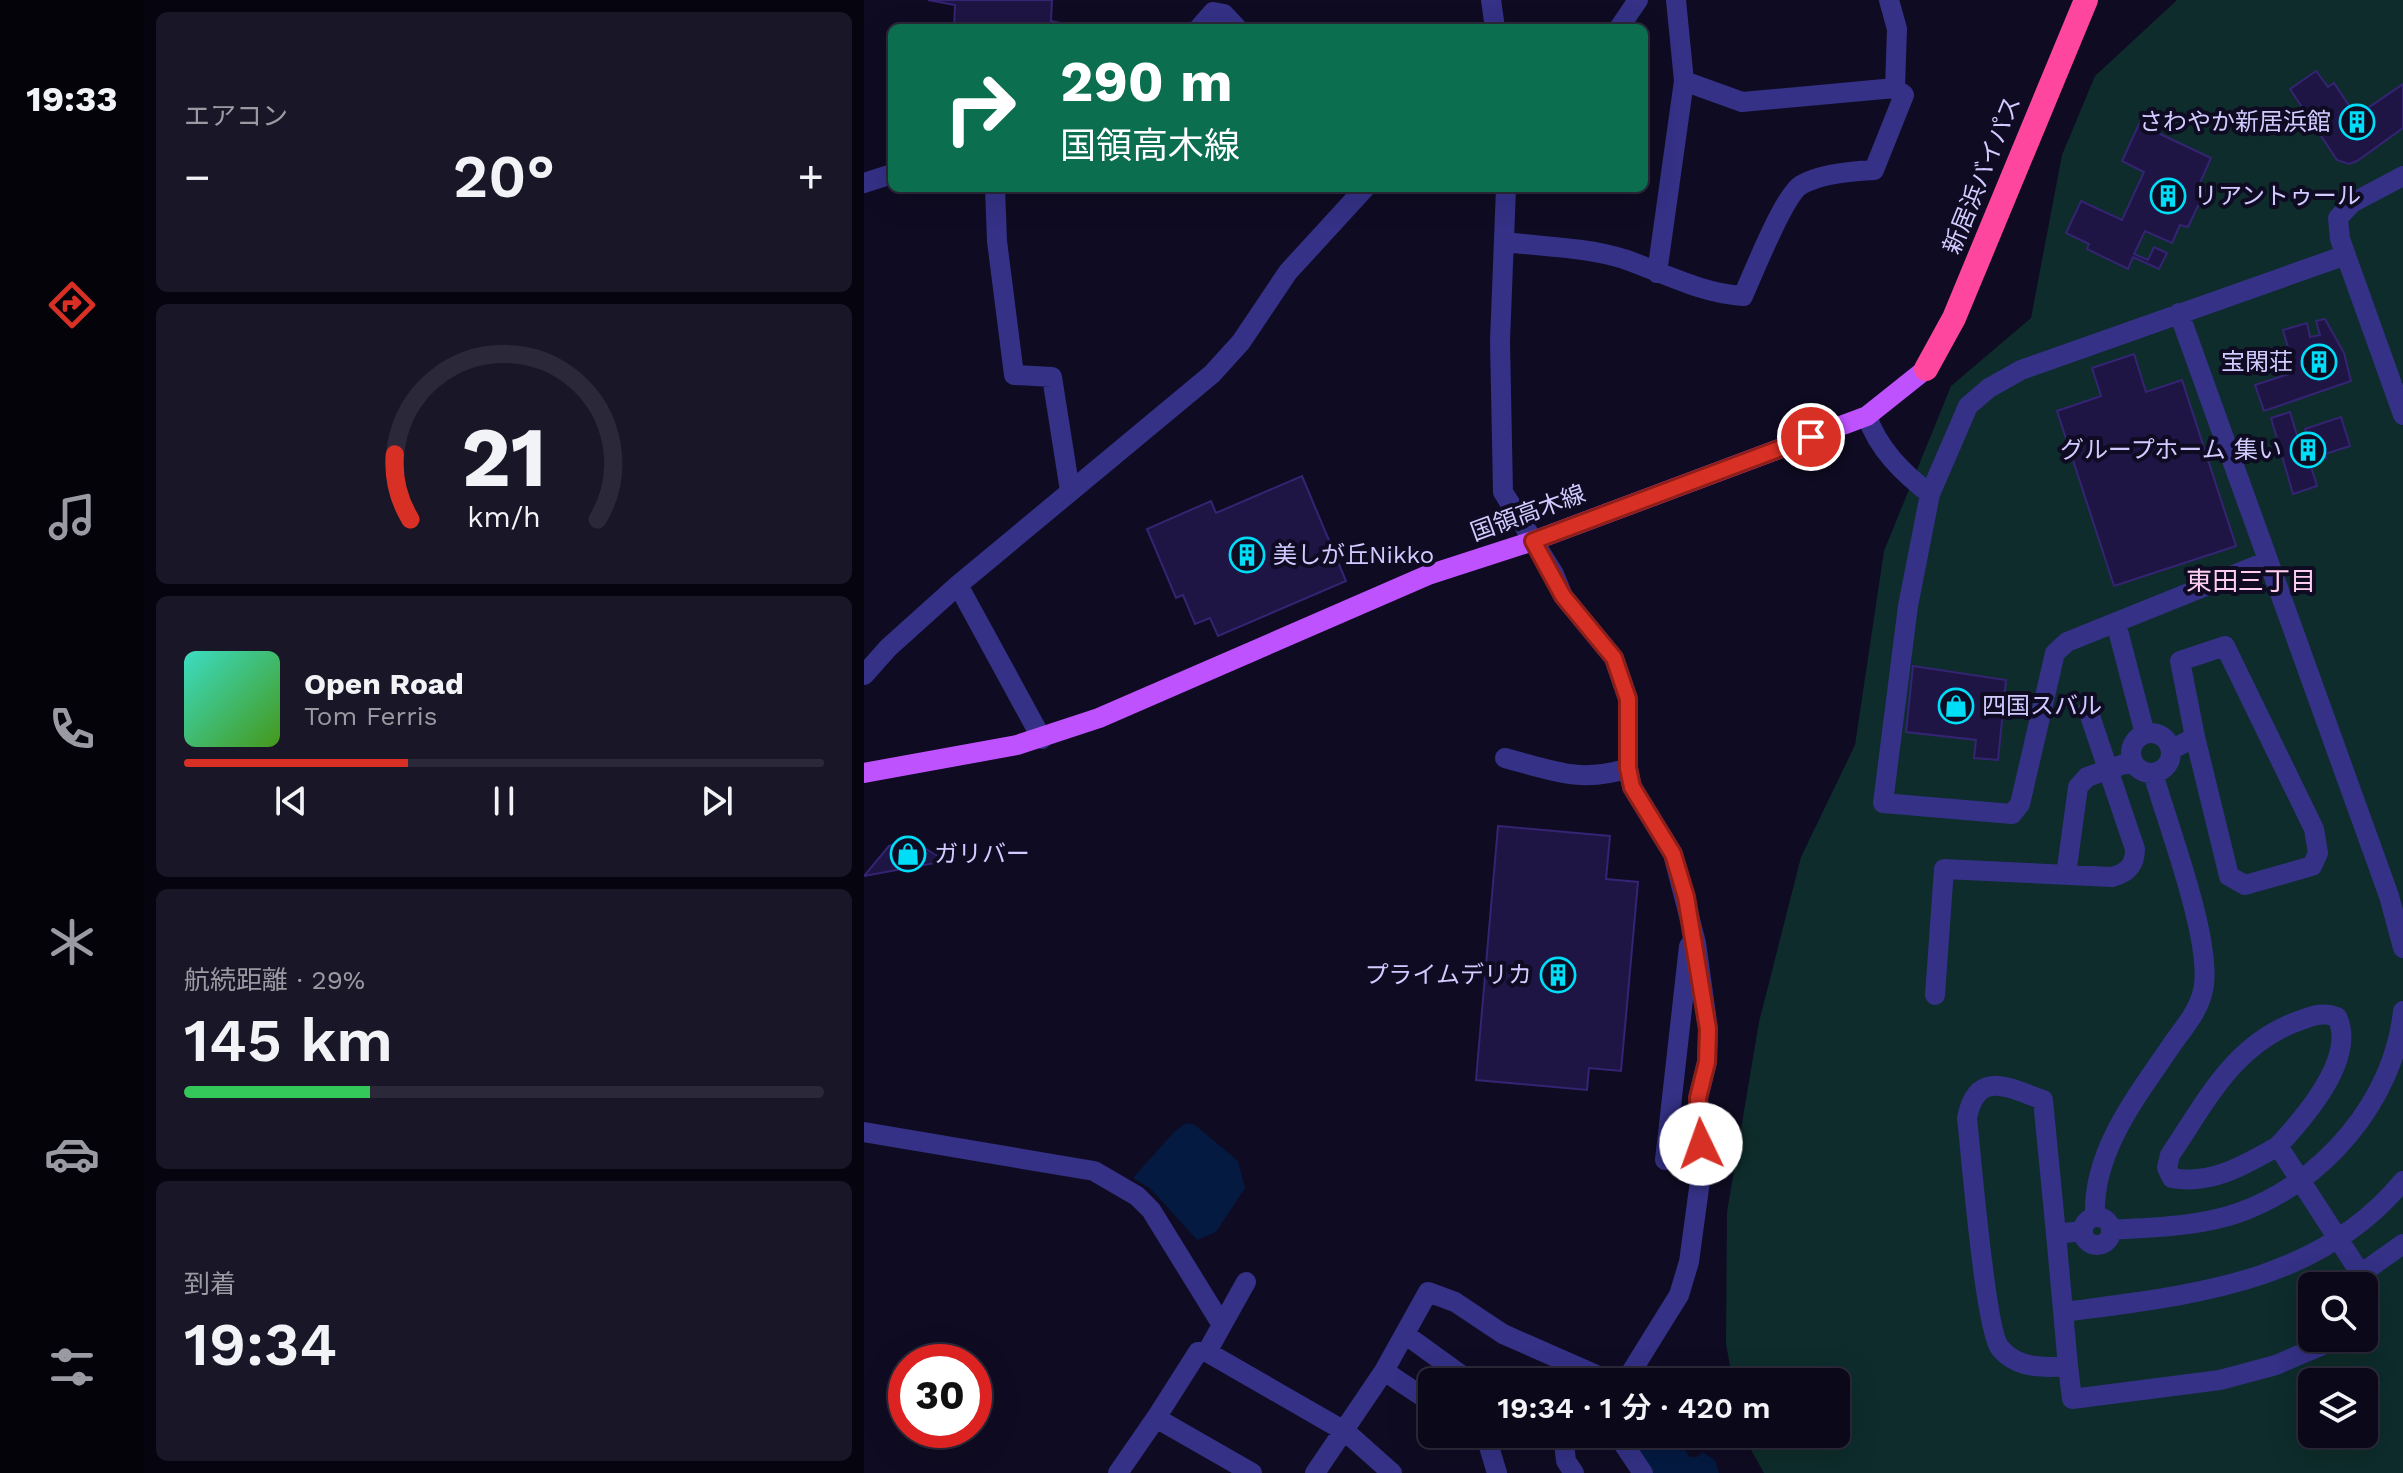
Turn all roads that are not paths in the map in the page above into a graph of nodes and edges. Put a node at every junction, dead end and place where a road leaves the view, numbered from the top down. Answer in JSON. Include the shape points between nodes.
{"nodes":[{"id":1,"x":1491,"y":0,"type":"edge"},
{"id":2,"x":1638,"y":0,"type":"edge"},
{"id":3,"x":1676,"y":0,"type":"edge"},
{"id":4,"x":1889,"y":0,"type":"edge"},
{"id":5,"x":2086,"y":0,"type":"edge"},
{"id":6,"x":1206,"y":13,"type":"edge"},
{"id":7,"x":1233,"y":24,"type":"edge"},
{"id":8,"x":1494,"y":24,"type":"edge"},
{"id":9,"x":1622,"y":24,"type":"edge"},
{"id":10,"x":1684,"y":81,"type":"junction"},
{"id":11,"x":1895,"y":88,"type":"junction"},
{"id":12,"x":888,"y":175,"type":"edge"},
{"id":13,"x":2403,"y":176,"type":"edge"},
{"id":14,"x":864,"y":183,"type":"edge"},
{"id":15,"x":995,"y":192,"type":"edge"},
{"id":16,"x":1361,"y":192,"type":"edge"},
{"id":17,"x":1506,"y":192,"type":"edge"},
{"id":18,"x":1505,"y":242,"type":"junction"},
{"id":19,"x":2346,"y":255,"type":"junction"},
{"id":20,"x":1657,"y":273,"type":"junction"},
{"id":21,"x":2179,"y":313,"type":"junction"},
{"id":22,"x":1926,"y":369,"type":"joint"},
{"id":23,"x":2403,"y":415,"type":"edge"},
{"id":24,"x":1867,"y":416,"type":"junction"},
{"id":25,"x":1070,"y":491,"type":"junction"},
{"id":26,"x":1930,"y":494,"type":"junction"},
{"id":27,"x":1533,"y":541,"type":"junction"},
{"id":28,"x":2268,"y":561,"type":"junction"},
{"id":29,"x":958,"y":585,"type":"junction"},
{"id":30,"x":2116,"y":623,"type":"junction"},
{"id":31,"x":864,"y":675,"type":"edge"},
{"id":32,"x":2088,"y":710,"type":"dead end"},
{"id":33,"x":2145,"y":734,"type":"junction"},
{"id":34,"x":2195,"y":737,"type":"junction"},
{"id":35,"x":1042,"y":739,"type":"junction"},
{"id":36,"x":2171,"y":750,"type":"junction"},
{"id":37,"x":1505,"y":758,"type":"dead end"},
{"id":38,"x":2133,"y":761,"type":"junction"},
{"id":39,"x":2109,"y":767,"type":"junction"},
{"id":40,"x":1628,"y":768,"type":"junction"},
{"id":41,"x":864,"y":773,"type":"edge"},
{"id":42,"x":2153,"y":773,"type":"junction"},
{"id":43,"x":2066,"y":875,"type":"junction"},
{"id":44,"x":1692,"y":922,"type":"junction"},
{"id":45,"x":2403,"y":948,"type":"edge"},
{"id":46,"x":1935,"y":995,"type":"dead end"},
{"id":47,"x":2403,"y":1011,"type":"edge"},
{"id":48,"x":864,"y":1132,"type":"edge"},
{"id":49,"x":2278,"y":1146,"type":"junction"},
{"id":50,"x":1665,"y":1160,"type":"dead end"},
{"id":51,"x":2403,"y":1181,"type":"edge"},
{"id":52,"x":2299,"y":1182,"type":"junction"},
{"id":53,"x":2096,"y":1226,"type":"junction"},
{"id":54,"x":2056,"y":1234,"type":"junction"},
{"id":55,"x":2338,"y":1237,"type":"junction"},
{"id":56,"x":2403,"y":1244,"type":"edge"},
{"id":57,"x":2361,"y":1272,"type":"edge"},
{"id":58,"x":2363,"y":1272,"type":"edge"},
{"id":59,"x":1246,"y":1282,"type":"dead end"},
{"id":60,"x":2065,"y":1312,"type":"junction"},
{"id":61,"x":1222,"y":1325,"type":"junction"},
{"id":62,"x":1406,"y":1335,"type":"junction"},
{"id":63,"x":1207,"y":1352,"type":"junction"},
{"id":64,"x":2306,"y":1352,"type":"edge"},
{"id":65,"x":2068,"y":1366,"type":"junction"},
{"id":66,"x":1452,"y":1368,"type":"edge"},
{"id":67,"x":1580,"y":1368,"type":"edge"},
{"id":68,"x":1634,"y":1368,"type":"edge"},
{"id":69,"x":1384,"y":1371,"type":"junction"},
{"id":70,"x":1418,"y":1394,"type":"edge"},
{"id":71,"x":1156,"y":1418,"type":"junction"},
{"id":72,"x":1346,"y":1432,"type":"junction"},
{"id":73,"x":1489,"y":1448,"type":"edge"},
{"id":74,"x":1565,"y":1448,"type":"edge"},
{"id":75,"x":1626,"y":1448,"type":"edge"},
{"id":76,"x":1118,"y":1473,"type":"edge"},
{"id":77,"x":1252,"y":1473,"type":"edge"},
{"id":78,"x":1315,"y":1473,"type":"edge"},
{"id":79,"x":1392,"y":1473,"type":"edge"},
{"id":80,"x":1497,"y":1473,"type":"edge"},
{"id":81,"x":1574,"y":1473,"type":"edge"},
{"id":82,"x":1643,"y":1473,"type":"edge"}],
"edges":[{"from":1,"to":8,"type":"street"},
{"from":2,"to":9,"type":"street"},
{"from":3,"to":10,"type":"street"},
{"from":4,"to":11,"type":"street","via":[[1897,29]]},
{"from":5,"to":22,"type":"highway","name":"新居浜バイパス","via":[[1954,318]]},
{"from":6,"to":7,"type":"street","via":[[1224,14]]},
{"from":10,"to":11,"type":"street","via":[[1742,102]]},
{"from":10,"to":20,"type":"street"},
{"from":11,"to":20,"type":"street","via":[[1904,95],[1874,170],[1799,186],[1743,296]]},
{"from":12,"to":14,"type":"street"},
{"from":13,"to":19,"type":"street","via":[[2352,203],[2338,218]]},
{"from":15,"to":25,"type":"street","via":[[1014,375],[1052,377]]},
{"from":16,"to":25,"type":"street","via":[[1295,263],[1241,342],[1212,374]]},
{"from":17,"to":18,"type":"street"},
{"from":18,"to":20,"type":"street","via":[[1595,252]]},
{"from":18,"to":27,"type":"street","via":[[1500,341],[1503,492]]},
{"from":19,"to":21,"type":"street"},
{"from":19,"to":23,"type":"street"},
{"from":21,"to":26,"type":"street","via":[[2021,370],[1989,388],[1968,406]]},
{"from":21,"to":28,"type":"street"},
{"from":22,"to":24,"type":"main road","name":"国領高木線"},
{"from":24,"to":26,"type":"street","via":[[1873,435],[1904,474]]},
{"from":24,"to":27,"type":"main road","name":"国領高木線"},
{"from":25,"to":29,"type":"street"},
{"from":26,"to":30,"type":"street","via":[[1908,606],[1883,803],[2012,814],[2020,804],[2055,653],[2067,642]]},
{"from":27,"to":35,"type":"main road","name":"国領高木線","via":[[1428,575],[1173,688]]},
{"from":27,"to":40,"type":"street","via":[[1563,596],[1614,658],[1628,699]]},
{"from":28,"to":30,"type":"street"},
{"from":28,"to":45,"type":"street"},
{"from":29,"to":31,"type":"street"},
{"from":29,"to":35,"type":"street"},
{"from":30,"to":33,"type":"street"},
{"from":32,"to":39,"type":"street"},
{"from":33,"to":36,"type":"street","via":[[2158,734]]},
{"from":33,"to":38,"type":"street","via":[[2134,742]]},
{"from":34,"to":34,"type":"street","via":[[2180,661],[2225,646],[2314,829],[2318,853],[2312,866],[2245,885],[2229,876]]},
{"from":34,"to":36,"type":"street"},
{"from":35,"to":41,"type":"main road","name":"国領高木線"},
{"from":36,"to":42,"type":"street","via":[[2164,768]]},
{"from":37,"to":40,"type":"street","via":[[1580,777]]},
{"from":38,"to":39,"type":"street"},
{"from":38,"to":42,"type":"street"},
{"from":39,"to":43,"type":"street","via":[[2078,787]]},
{"from":39,"to":43,"type":"street","via":[[2135,861],[2124,874],[2112,877]]},
{"from":40,"to":44,"type":"street","via":[[1632,787],[1673,854]]},
{"from":42,"to":53,"type":"street","via":[[2204,950],[2204,985],[2198,1006],[2103,1156],[2095,1193]]},
{"from":43,"to":46,"type":"street","via":[[1944,869]]},
{"from":44,"to":50,"type":"street"},
{"from":44,"to":68,"type":"street","via":[[1708,1029],[1698,1098],[1699,1196],[1679,1295]]},
{"from":47,"to":52,"type":"street","via":[[2385,1074],[2357,1124],[2330,1157]]},
{"from":48,"to":61,"type":"street","via":[[1094,1171],[1151,1210]]},
{"from":49,"to":49,"type":"street","via":[[2244,1166],[2208,1178],[2172,1178],[2167,1168],[2170,1155],[2246,1050],[2278,1028],[2327,1013],[2337,1017],[2341,1045],[2329,1078],[2305,1117]]},
{"from":49,"to":52,"type":"street"},
{"from":51,"to":55,"type":"street"},
{"from":52,"to":53,"type":"street","via":[[2239,1213],[2195,1223]]},
{"from":52,"to":55,"type":"street"},
{"from":53,"to":54,"type":"street"},
{"from":54,"to":60,"type":"street"},
{"from":54,"to":65,"type":"street","via":[[2043,1100],[1996,1084],[1986,1086],[1971,1101],[1967,1118],[1989,1311],[1999,1347],[2018,1362],[2041,1368]]},
{"from":55,"to":57,"type":"street"},
{"from":55,"to":60,"type":"street","via":[[2260,1279],[2191,1295]]},
{"from":56,"to":58,"type":"street"},
{"from":59,"to":61,"type":"street"},
{"from":60,"to":65,"type":"street"},
{"from":61,"to":63,"type":"street"},
{"from":62,"to":66,"type":"street"},
{"from":62,"to":67,"type":"street","via":[[1428,1292],[1455,1302],[1503,1334]]},
{"from":62,"to":69,"type":"street"},
{"from":63,"to":71,"type":"street","via":[[1198,1352]]},
{"from":63,"to":72,"type":"street"},
{"from":64,"to":65,"type":"street","via":[[2220,1380],[2072,1399]]},
{"from":69,"to":70,"type":"street"},
{"from":69,"to":72,"type":"street"},
{"from":71,"to":76,"type":"street"},
{"from":71,"to":77,"type":"street"},
{"from":72,"to":78,"type":"street"},
{"from":72,"to":79,"type":"street"},
{"from":73,"to":80,"type":"street"},
{"from":74,"to":81,"type":"street"},
{"from":75,"to":82,"type":"street"}]}
